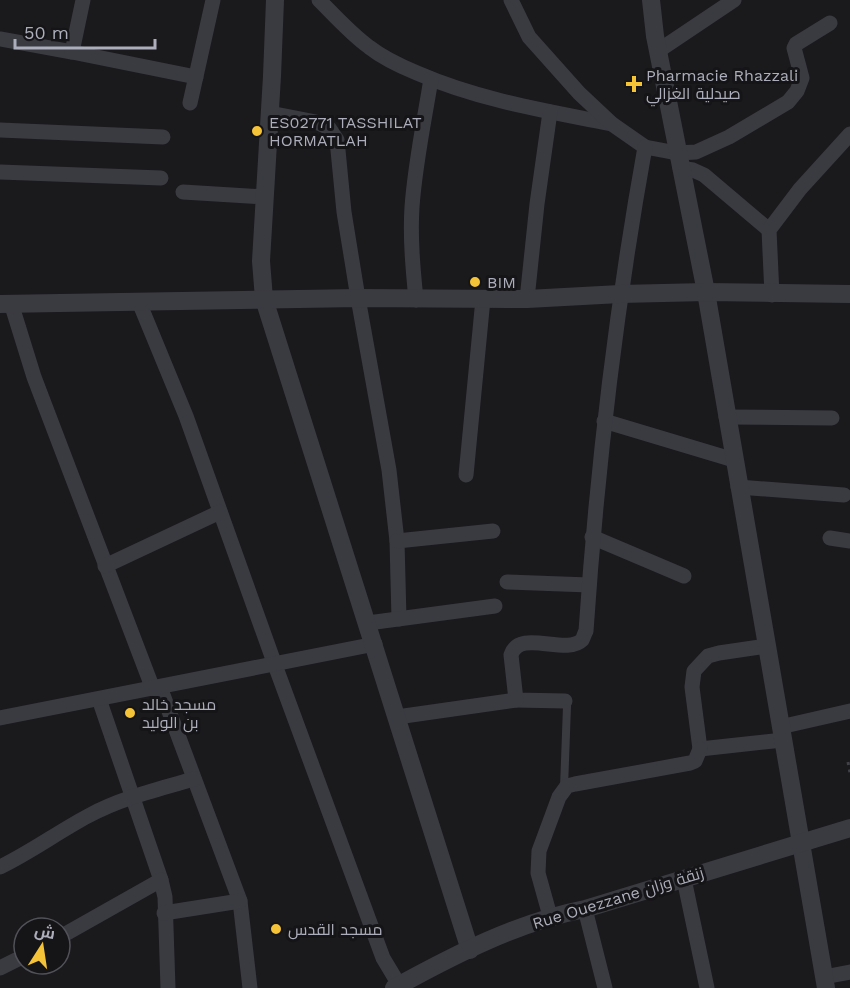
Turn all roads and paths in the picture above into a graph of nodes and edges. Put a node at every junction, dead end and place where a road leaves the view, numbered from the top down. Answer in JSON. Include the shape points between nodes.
{"nodes":[{"id":1,"x":83,"y":0,"type":"edge"},
{"id":2,"x":213,"y":0,"type":"edge"},
{"id":3,"x":275,"y":0,"type":"edge"},
{"id":4,"x":319,"y":0,"type":"edge"},
{"id":5,"x":511,"y":0,"type":"edge"},
{"id":6,"x":651,"y":0,"type":"edge"},
{"id":7,"x":734,"y":0,"type":"edge"},
{"id":8,"x":830,"y":23,"type":"dead end"},
{"id":9,"x":0,"y":39,"type":"edge"},
{"id":10,"x":658,"y":51,"type":"junction"},
{"id":11,"x":72,"y":52,"type":"junction"},
{"id":12,"x":196,"y":77,"type":"junction"},
{"id":13,"x":431,"y":79,"type":"junction"},
{"id":14,"x":190,"y":103,"type":"dead end"},
{"id":15,"x":270,"y":112,"type":"junction"},
{"id":16,"x":550,"y":112,"type":"junction"},
{"id":17,"x":612,"y":124,"type":"junction"},
{"id":18,"x":0,"y":130,"type":"edge"},
{"id":19,"x":850,"y":134,"type":"edge"},
{"id":20,"x":163,"y":137,"type":"dead end"},
{"id":21,"x":645,"y":147,"type":"junction"},
{"id":22,"x":679,"y":160,"type":"junction"},
{"id":23,"x":0,"y":172,"type":"edge"},
{"id":24,"x":161,"y":178,"type":"dead end"},
{"id":25,"x":183,"y":192,"type":"dead end"},
{"id":26,"x":265,"y":197,"type":"junction"},
{"id":27,"x":769,"y":230,"type":"junction"},
{"id":28,"x":705,"y":292,"type":"junction"},
{"id":29,"x":620,"y":294,"type":"junction"},
{"id":30,"x":850,"y":294,"type":"edge"},
{"id":31,"x":772,"y":295,"type":"junction"},
{"id":32,"x":357,"y":298,"type":"junction"},
{"id":33,"x":264,"y":299,"type":"junction"},
{"id":34,"x":483,"y":299,"type":"junction"},
{"id":35,"x":527,"y":299,"type":"junction"},
{"id":36,"x":416,"y":300,"type":"junction"},
{"id":37,"x":139,"y":302,"type":"junction"},
{"id":38,"x":5,"y":304,"type":"edge"},
{"id":39,"x":726,"y":417,"type":"junction"},
{"id":40,"x":832,"y":418,"type":"dead end"},
{"id":41,"x":604,"y":421,"type":"junction"},
{"id":42,"x":734,"y":460,"type":"junction"},
{"id":43,"x":466,"y":475,"type":"dead end"},
{"id":44,"x":738,"y":487,"type":"junction"},
{"id":45,"x":844,"y":495,"type":"dead end"},
{"id":46,"x":220,"y":512,"type":"junction"},
{"id":47,"x":493,"y":531,"type":"dead end"},
{"id":48,"x":592,"y":537,"type":"junction"},
{"id":49,"x":830,"y":538,"type":"dead end"},
{"id":50,"x":397,"y":541,"type":"junction"},
{"id":51,"x":850,"y":541,"type":"edge"},
{"id":52,"x":105,"y":566,"type":"junction"},
{"id":53,"x":684,"y":576,"type":"dead end"},
{"id":54,"x":507,"y":582,"type":"dead end"},
{"id":55,"x":589,"y":585,"type":"junction"},
{"id":56,"x":495,"y":606,"type":"dead end"},
{"id":57,"x":399,"y":619,"type":"junction"},
{"id":58,"x":368,"y":623,"type":"junction"},
{"id":59,"x":375,"y":644,"type":"junction"},
{"id":60,"x":766,"y":645,"type":"junction"},
{"id":61,"x":275,"y":665,"type":"junction"},
{"id":62,"x":156,"y":688,"type":"junction"},
{"id":63,"x":99,"y":699,"type":"junction"},
{"id":64,"x":516,"y":700,"type":"junction"},
{"id":65,"x":565,"y":701,"type":"joint"},
{"id":66,"x":850,"y":711,"type":"edge"},
{"id":67,"x":0,"y":717,"type":"edge"},
{"id":68,"x":397,"y":717,"type":"junction"},
{"id":69,"x":781,"y":734,"type":"junction"},
{"id":70,"x":700,"y":750,"type":"junction"},
{"id":71,"x":848,"y":762,"type":"dead end"},
{"id":72,"x":850,"y":773,"type":"edge"},
{"id":73,"x":194,"y":779,"type":"junction"},
{"id":74,"x":564,"y":789,"type":"junction"},
{"id":75,"x":133,"y":797,"type":"junction"},
{"id":76,"x":850,"y":828,"type":"edge"},
{"id":77,"x":800,"y":843,"type":"junction"},
{"id":78,"x":0,"y":867,"type":"edge"},
{"id":79,"x":684,"y":879,"type":"junction"},
{"id":80,"x":161,"y":880,"type":"junction"},
{"id":81,"x":240,"y":901,"type":"junction"},
{"id":82,"x":585,"y":909,"type":"junction"},
{"id":83,"x":164,"y":913,"type":"junction"},
{"id":84,"x":550,"y":916,"type":"junction"},
{"id":85,"x":72,"y":930,"type":"edge"},
{"id":86,"x":470,"y":950,"type":"junction"},
{"id":87,"x":850,"y":972,"type":"edge"},
{"id":88,"x":825,"y":982,"type":"edge"},
{"id":89,"x":398,"y":987,"type":"edge"},
{"id":90,"x":168,"y":988,"type":"edge"},
{"id":91,"x":250,"y":988,"type":"edge"},
{"id":92,"x":605,"y":988,"type":"edge"},
{"id":93,"x":707,"y":988,"type":"edge"}],
"edges":[{"from":1,"to":11,"type":"street"},
{"from":2,"to":12,"type":"street"},
{"from":3,"to":15,"type":"street"},
{"from":4,"to":13,"type":"street","via":[[385,58]]},
{"from":5,"to":17,"type":"street","via":[[530,37]]},
{"from":6,"to":10,"type":"street"},
{"from":7,"to":10,"type":"street"},
{"from":8,"to":22,"type":"street","via":[[796,44],[802,78],[788,102],[729,137]]},
{"from":9,"to":11,"type":"street"},
{"from":10,"to":22,"type":"street"},
{"from":11,"to":12,"type":"street"},
{"from":12,"to":14,"type":"street"},
{"from":13,"to":16,"type":"street","via":[[463,91]]},
{"from":13,"to":36,"type":"street","via":[[412,206]]},
{"from":15,"to":26,"type":"street"},
{"from":15,"to":32,"type":"street","via":[[316,122],[329,128],[337,140]]},
{"from":16,"to":17,"type":"street"},
{"from":16,"to":35,"type":"street"},
{"from":17,"to":21,"type":"street"},
{"from":18,"to":20,"type":"street"},
{"from":19,"to":27,"type":"street"},
{"from":21,"to":22,"type":"street"},
{"from":21,"to":29,"type":"street"},
{"from":22,"to":27,"type":"street","via":[[704,175]]},
{"from":22,"to":28,"type":"street"},
{"from":23,"to":24,"type":"street"},
{"from":25,"to":26,"type":"street"},
{"from":26,"to":33,"type":"street","via":[[261,261]]},
{"from":27,"to":31,"type":"street"},
{"from":28,"to":29,"type":"street"},
{"from":28,"to":31,"type":"street"},
{"from":28,"to":39,"type":"street"},
{"from":29,"to":35,"type":"street"},
{"from":29,"to":41,"type":"street"},
{"from":30,"to":31,"type":"street"},
{"from":32,"to":33,"type":"street"},
{"from":32,"to":36,"type":"street"},
{"from":32,"to":50,"type":"street","via":[[389,470]]},
{"from":33,"to":37,"type":"street"},
{"from":33,"to":58,"type":"street"},
{"from":34,"to":35,"type":"street"},
{"from":34,"to":36,"type":"street"},
{"from":34,"to":43,"type":"street"},
{"from":37,"to":38,"type":"street"},
{"from":37,"to":46,"type":"street"},
{"from":38,"to":52,"type":"street"},
{"from":39,"to":40,"type":"street"},
{"from":39,"to":42,"type":"street"},
{"from":41,"to":42,"type":"street"},
{"from":41,"to":48,"type":"street"},
{"from":42,"to":44,"type":"street"},
{"from":44,"to":45,"type":"street"},
{"from":44,"to":60,"type":"street"},
{"from":46,"to":52,"type":"street"},
{"from":46,"to":61,"type":"street"},
{"from":47,"to":50,"type":"street"},
{"from":48,"to":53,"type":"street"},
{"from":48,"to":55,"type":"street"},
{"from":49,"to":51,"type":"street"},
{"from":50,"to":57,"type":"street"},
{"from":52,"to":62,"type":"street"},
{"from":54,"to":55,"type":"street"},
{"from":55,"to":64,"type":"street","via":[[586,631],[581,640],[574,644],[521,643],[513,649]]},
{"from":56,"to":57,"type":"street"},
{"from":57,"to":58,"type":"street"},
{"from":58,"to":59,"type":"street"},
{"from":59,"to":61,"type":"street"},
{"from":59,"to":68,"type":"street"},
{"from":60,"to":69,"type":"street"},
{"from":60,"to":70,"type":"street","via":[[719,652],[708,656],[694,671],[692,687]]},
{"from":61,"to":62,"type":"street"},
{"from":61,"to":89,"type":"street","via":[[383,958]]},
{"from":62,"to":63,"type":"street"},
{"from":62,"to":73,"type":"street"},
{"from":63,"to":67,"type":"street"},
{"from":63,"to":75,"type":"street"},
{"from":64,"to":65,"type":"street"},
{"from":64,"to":68,"type":"street"},
{"from":65,"to":74,"type":"lane"},
{"from":66,"to":69,"type":"street"},
{"from":68,"to":86,"type":"street"},
{"from":69,"to":70,"type":"street"},
{"from":69,"to":77,"type":"street"},
{"from":70,"to":74,"type":"street","via":[[690,764]]},
{"from":71,"to":72,"type":"path"},
{"from":73,"to":75,"type":"street"},
{"from":73,"to":81,"type":"street"},
{"from":74,"to":84,"type":"street","via":[[541,841],[537,860]]},
{"from":75,"to":78,"type":"street","via":[[90,815]]},
{"from":75,"to":80,"type":"street"},
{"from":76,"to":77,"type":"street","name":"Rue Ouezzane زنقة وزان"},
{"from":77,"to":79,"type":"street","name":"Rue Ouezzane زنقة وزان"},
{"from":77,"to":88,"type":"street"},
{"from":79,"to":82,"type":"street","name":"Rue Ouezzane زنقة وزان"},
{"from":79,"to":93,"type":"street"},
{"from":80,"to":83,"type":"street"},
{"from":80,"to":85,"type":"street"},
{"from":81,"to":83,"type":"street"},
{"from":81,"to":91,"type":"street"},
{"from":82,"to":84,"type":"street","name":"Rue Ouezzane زنقة وزان"},
{"from":82,"to":92,"type":"street"},
{"from":83,"to":90,"type":"street"},
{"from":84,"to":86,"type":"street","name":"Rue Ouezzane زنقة وزان"},
{"from":86,"to":89,"type":"street","name":"Rue Ouezzane زنقة وزان"},
{"from":87,"to":88,"type":"street"}]}
